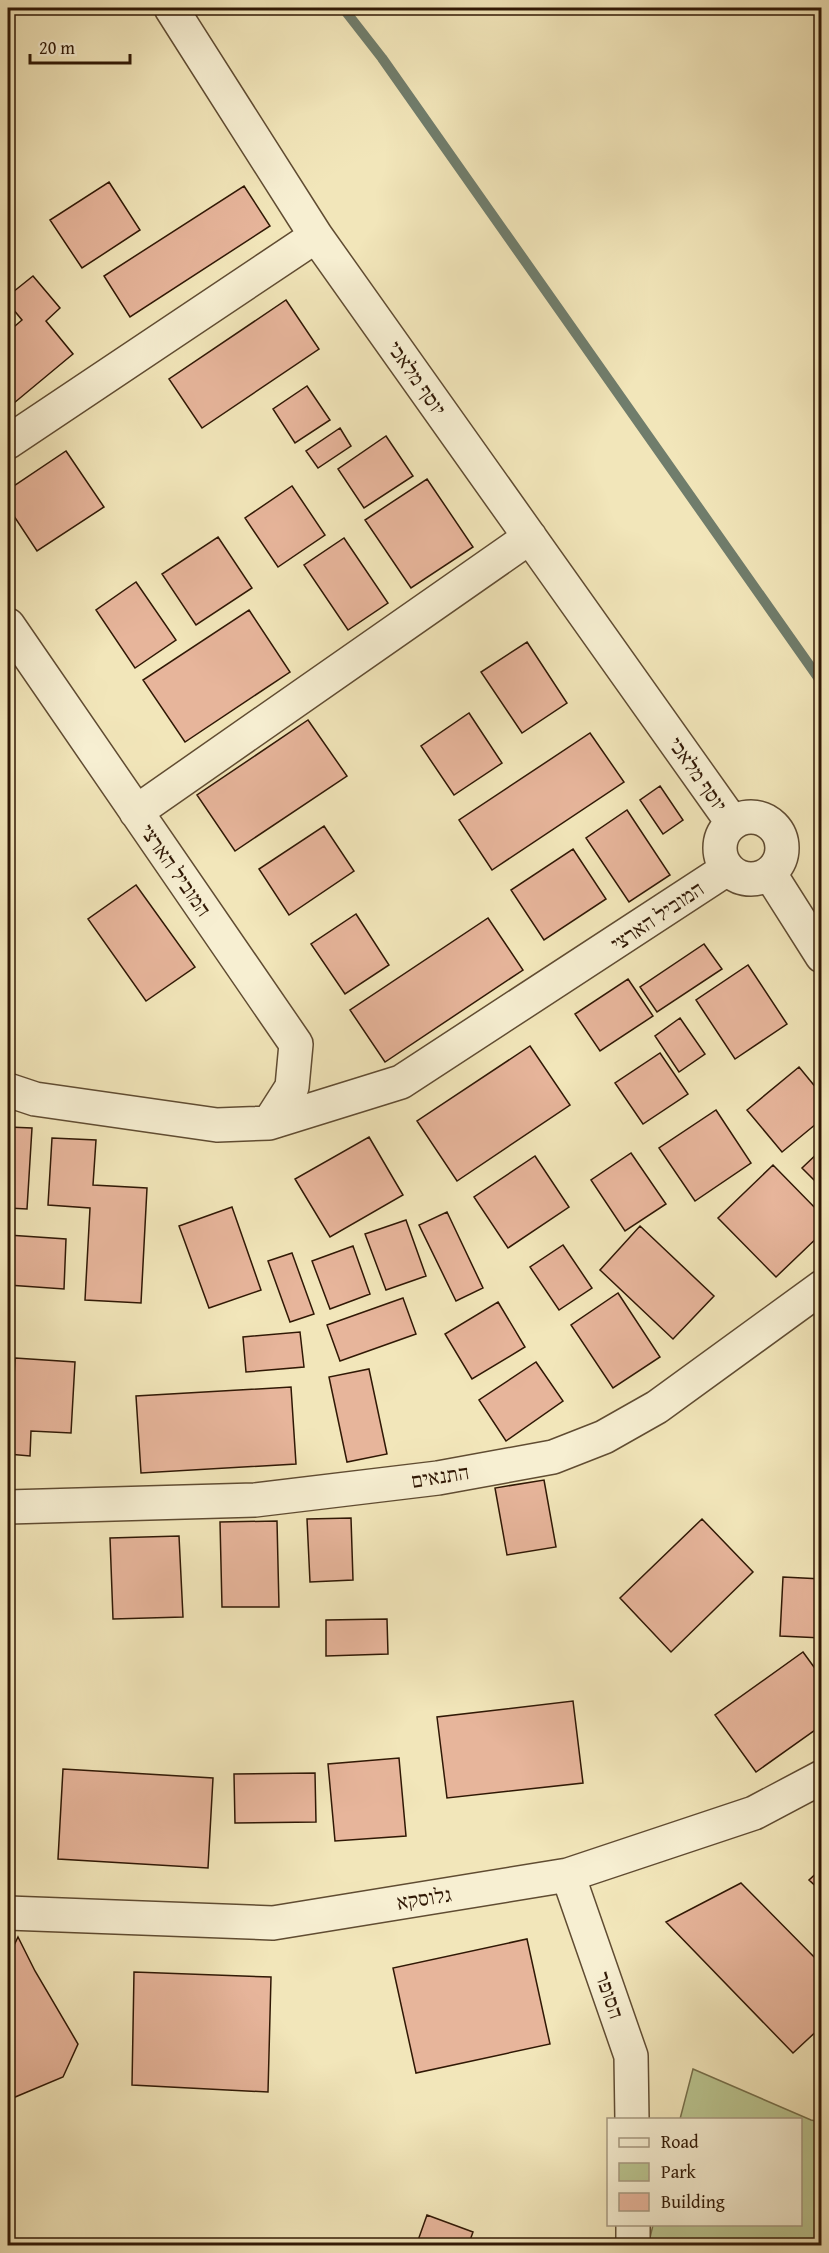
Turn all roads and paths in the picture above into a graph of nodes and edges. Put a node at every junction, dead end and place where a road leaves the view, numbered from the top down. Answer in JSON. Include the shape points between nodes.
{"nodes":[{"id":1,"x":171,"y":8,"type":"edge"},
{"id":2,"x":316,"y":236,"type":"junction"},
{"id":3,"x":8,"y":442,"type":"edge"},
{"id":4,"x":530,"y":537,"type":"junction"},
{"id":5,"x":8,"y":625,"type":"edge"},
{"id":6,"x":136,"y":812,"type":"junction"},
{"id":7,"x":732,"y":822,"type":"junction"},
{"id":8,"x":727,"y":869,"type":"junction"},
{"id":9,"x":770,"y":874,"type":"junction"},
{"id":10,"x":822,"y":956,"type":"edge"},
{"id":11,"x":8,"y":1090,"type":"edge"},
{"id":12,"x":269,"y":1123,"type":"junction"},
{"id":13,"x":822,"y":1287,"type":"edge"},
{"id":14,"x":8,"y":1507,"type":"edge"},
{"id":15,"x":822,"y":1777,"type":"edge"},
{"id":16,"x":568,"y":1875,"type":"junction"},
{"id":17,"x":8,"y":1913,"type":"edge"},
{"id":18,"x":632,"y":2118,"type":"edge"},
{"id":19,"x":633,"y":2226,"type":"edge"},
{"id":20,"x":633,"y":2246,"type":"edge"}],
"edges":[{"from":1,"to":2,"type":"street","name":"יוסף מלאכי"},
{"from":2,"to":3,"type":"street"},
{"from":2,"to":4,"type":"street","name":"יוסף מלאכי"},
{"from":4,"to":6,"type":"street"},
{"from":4,"to":7,"type":"street","name":"יוסף מלאכי"},
{"from":5,"to":6,"type":"street","name":"המוביל הארצי"},
{"from":6,"to":12,"type":"street","name":"המוביל הארצי","via":[[296,1044],[292,1087]]},
{"from":7,"to":8,"type":"street","via":[[720,840],[719,851]]},
{"from":7,"to":9,"type":"street","via":[[756,817],[776,827],[783,844],[782,855]]},
{"from":8,"to":9,"type":"street","via":[[747,879]]},
{"from":8,"to":12,"type":"street","name":"המוביל הארצי","via":[[400,1083]]},
{"from":9,"to":10,"type":"street"},
{"from":11,"to":12,"type":"street","name":"המוביל הארצי","via":[[35,1099],[218,1125]]},
{"from":13,"to":14,"type":"street","name":"התנאים","via":[[657,1407],[604,1437],[553,1458],[438,1478],[255,1500]]},
{"from":15,"to":16,"type":"street","name":"גלוסקא","via":[[754,1812]]},
{"from":16,"to":17,"type":"street","name":"גלוסקא","via":[[273,1923]]},
{"from":16,"to":18,"type":"street","name":"הסופר","via":[[631,2056]]},
{"from":19,"to":20,"type":"street"}]}
